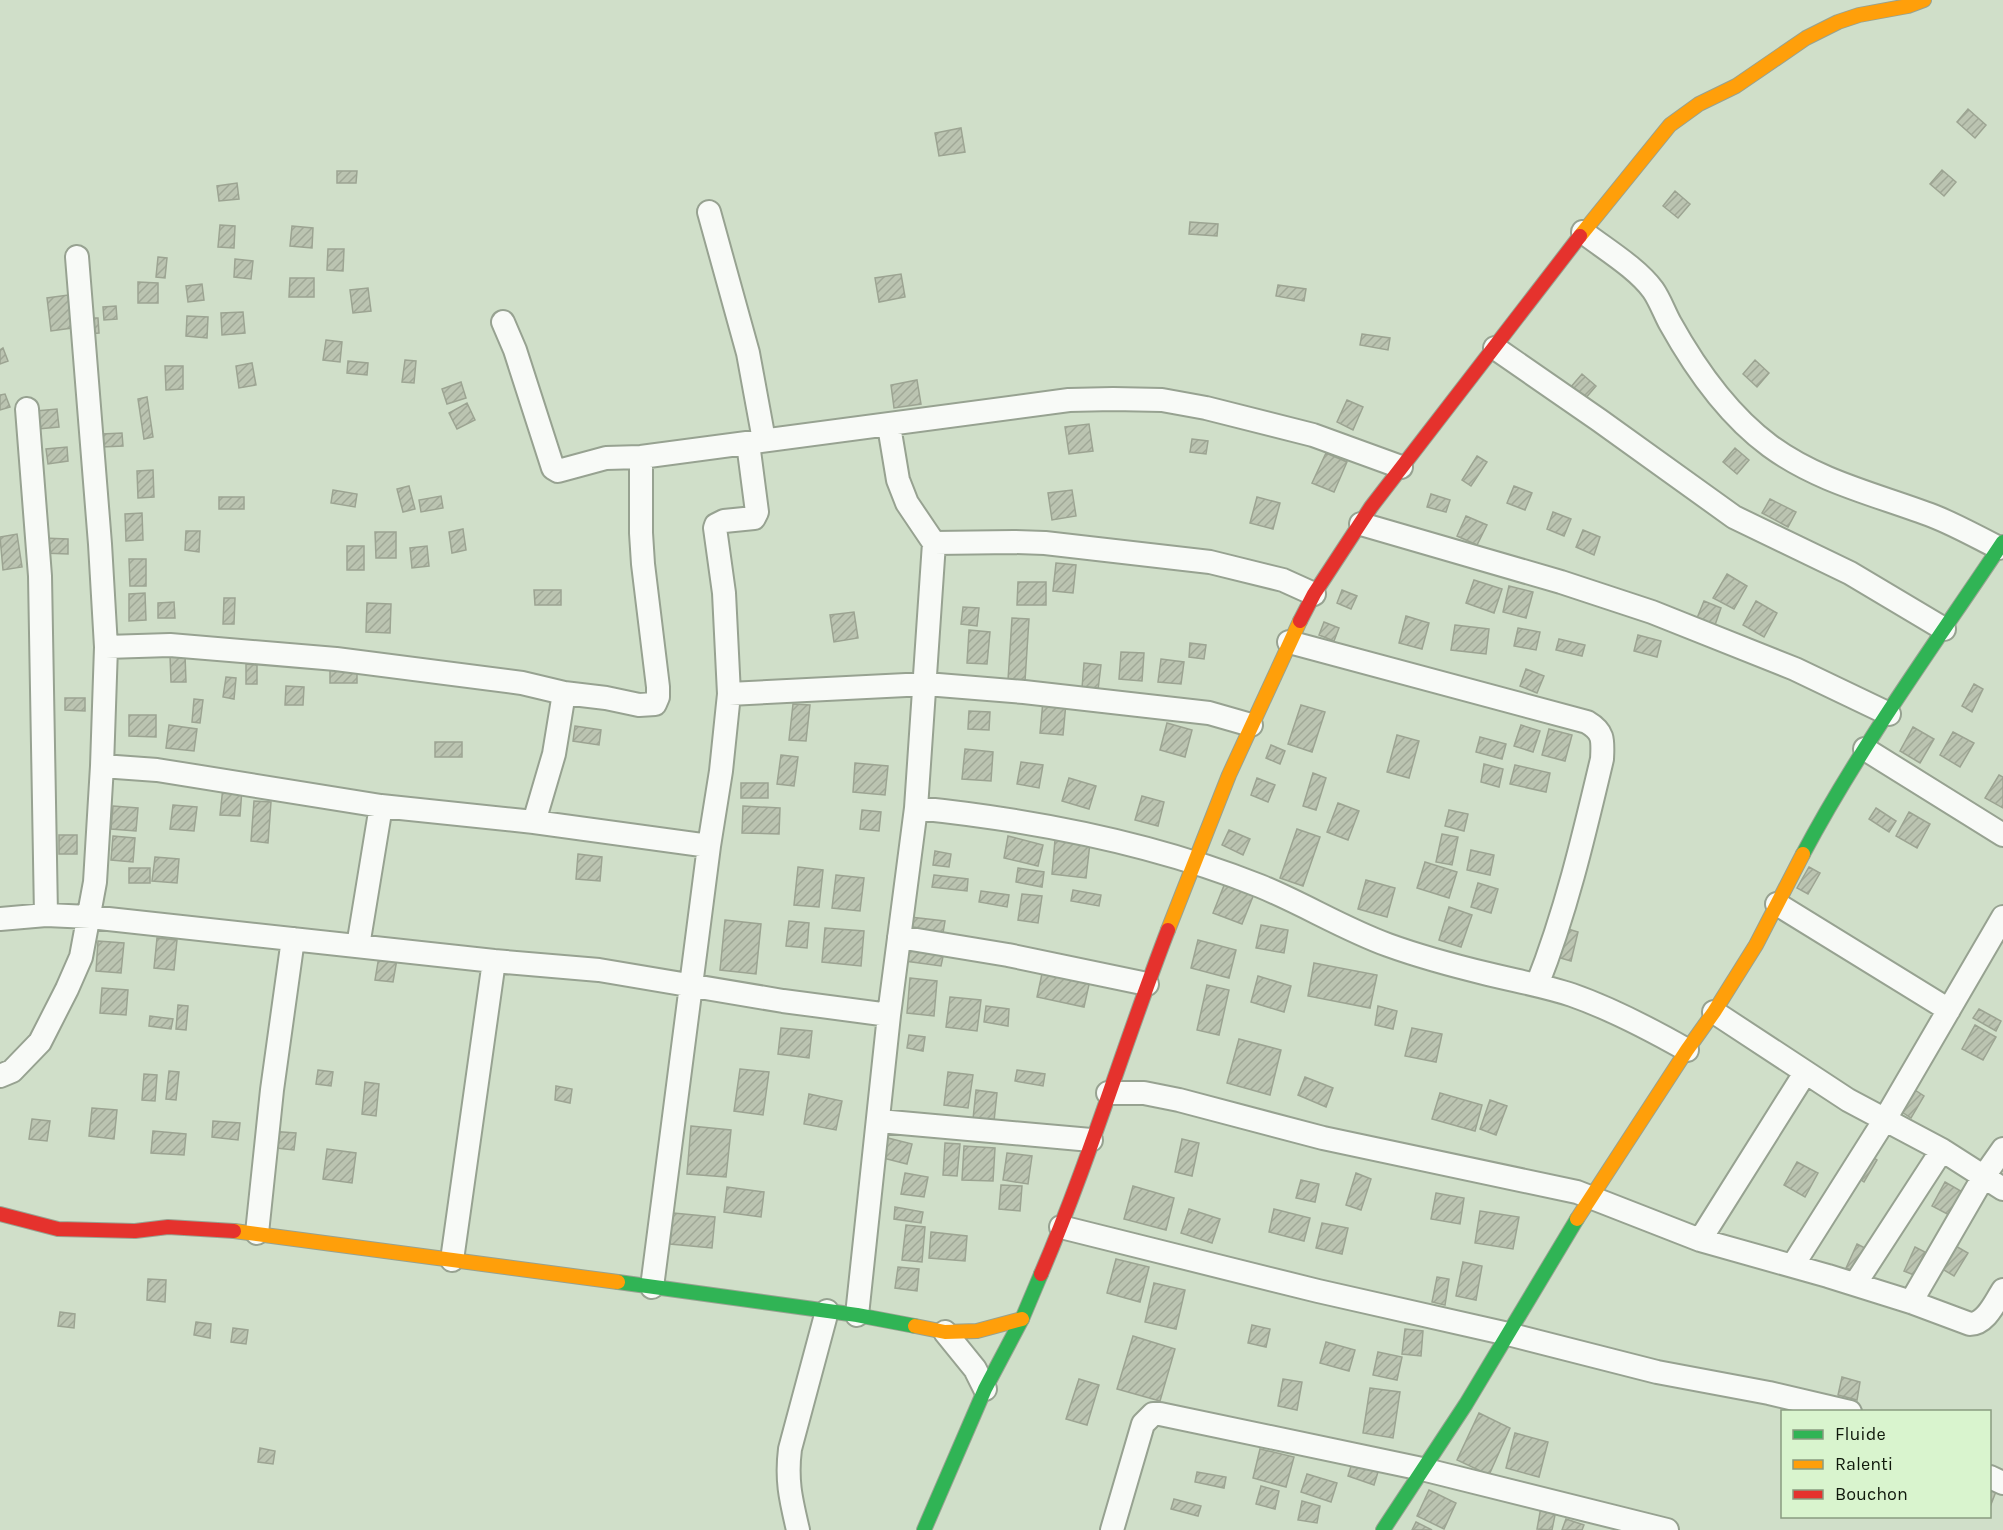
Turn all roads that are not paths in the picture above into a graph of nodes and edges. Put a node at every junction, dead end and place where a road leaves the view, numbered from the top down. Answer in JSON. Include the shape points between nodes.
{"nodes":[{"id":1,"x":1924,"y":0,"type":"edge"},
{"id":2,"x":710,"y":212,"type":"dead end"},
{"id":3,"x":1583,"y":232,"type":"junction"},
{"id":4,"x":76,"y":257,"type":"dead end"},
{"id":5,"x":503,"y":322,"type":"dead end"},
{"id":6,"x":1495,"y":348,"type":"junction"},
{"id":7,"x":27,"y":409,"type":"dead end"},
{"id":8,"x":890,"y":426,"type":"junction"},
{"id":9,"x":756,"y":442,"type":"junction"},
{"id":10,"x":641,"y":457,"type":"junction"},
{"id":11,"x":1401,"y":467,"type":"junction"},
{"id":12,"x":1361,"y":524,"type":"junction"},
{"id":13,"x":934,"y":543,"type":"junction"},
{"id":14,"x":2001,"y":545,"type":"edge"},
{"id":15,"x":1314,"y":594,"type":"junction"},
{"id":16,"x":1944,"y":629,"type":"junction"},
{"id":17,"x":1289,"y":642,"type":"junction"},
{"id":18,"x":106,"y":647,"type":"junction"},
{"id":19,"x":926,"y":684,"type":"junction"},
{"id":20,"x":564,"y":693,"type":"junction"},
{"id":21,"x":729,"y":694,"type":"junction"},
{"id":22,"x":1889,"y":714,"type":"junction"},
{"id":23,"x":1251,"y":725,"type":"junction"},
{"id":24,"x":1865,"y":749,"type":"junction"},
{"id":25,"x":102,"y":766,"type":"junction"},
{"id":26,"x":381,"y":806,"type":"junction"},
{"id":27,"x":916,"y":808,"type":"junction"},
{"id":28,"x":534,"y":822,"type":"junction"},
{"id":29,"x":2003,"y":835,"type":"edge"},
{"id":30,"x":709,"y":846,"type":"junction"},
{"id":31,"x":1195,"y":863,"type":"junction"},
{"id":32,"x":1777,"y":904,"type":"junction"},
{"id":33,"x":46,"y":915,"type":"junction"},
{"id":34,"x":90,"y":917,"type":"junction"},
{"id":35,"x":2003,"y":917,"type":"edge"},
{"id":36,"x":0,"y":919,"type":"edge"},
{"id":37,"x":899,"y":938,"type":"junction"},
{"id":38,"x":293,"y":939,"type":"junction"},
{"id":39,"x":358,"y":946,"type":"junction"},
{"id":40,"x":494,"y":961,"type":"junction"},
{"id":41,"x":1147,"y":984,"type":"junction"},
{"id":42,"x":691,"y":985,"type":"junction"},
{"id":43,"x":1537,"y":985,"type":"junction"},
{"id":44,"x":1949,"y":1010,"type":"junction"},
{"id":45,"x":1714,"y":1012,"type":"junction"},
{"id":46,"x":889,"y":1015,"type":"junction"},
{"id":47,"x":1687,"y":1050,"type":"junction"},
{"id":48,"x":1804,"y":1073,"type":"junction"},
{"id":49,"x":0,"y":1076,"type":"edge"},
{"id":50,"x":1108,"y":1093,"type":"junction"},
{"id":51,"x":879,"y":1121,"type":"junction"},
{"id":52,"x":1884,"y":1121,"type":"junction"},
{"id":53,"x":1090,"y":1140,"type":"junction"},
{"id":54,"x":2003,"y":1149,"type":"edge"},
{"id":55,"x":1942,"y":1150,"type":"junction"},
{"id":56,"x":1984,"y":1176,"type":"junction"},
{"id":57,"x":2003,"y":1189,"type":"edge"},
{"id":58,"x":1590,"y":1197,"type":"junction"},
{"id":59,"x":0,"y":1214,"type":"edge"},
{"id":60,"x":1061,"y":1227,"type":"junction"},
{"id":61,"x":257,"y":1233,"type":"junction"},
{"id":62,"x":1700,"y":1240,"type":"junction"},
{"id":63,"x":452,"y":1260,"type":"junction"},
{"id":64,"x":1793,"y":1265,"type":"junction"},
{"id":65,"x":1855,"y":1284,"type":"junction"},
{"id":66,"x":652,"y":1287,"type":"junction"},
{"id":67,"x":2003,"y":1290,"type":"edge"},
{"id":68,"x":1911,"y":1302,"type":"junction"},
{"id":69,"x":827,"y":1311,"type":"junction"},
{"id":70,"x":857,"y":1315,"type":"junction"},
{"id":71,"x":1022,"y":1319,"type":"junction"},
{"id":72,"x":945,"y":1332,"type":"junction"},
{"id":73,"x":1508,"y":1334,"type":"junction"},
{"id":74,"x":985,"y":1389,"type":"junction"},
{"id":75,"x":1841,"y":1410,"type":"edge"},
{"id":76,"x":1422,"y":1469,"type":"junction"},
{"id":77,"x":928,"y":1521,"type":"edge"},
{"id":78,"x":1598,"y":1522,"type":"edge"},
{"id":79,"x":798,"y":1530,"type":"edge"},
{"id":80,"x":946,"y":1530,"type":"edge"},
{"id":81,"x":1112,"y":1530,"type":"edge"},
{"id":82,"x":1383,"y":1530,"type":"edge"},
{"id":83,"x":1667,"y":1530,"type":"edge"}],
"edges":[{"from":1,"to":3,"type":"street","via":[[1838,22],[1806,38],[1736,86],[1699,104],[1653,143]]},
{"from":2,"to":9,"type":"street","via":[[748,352]]},
{"from":3,"to":6,"type":"street"},
{"from":3,"to":14,"type":"street","via":[[1642,277],[1724,402],[1770,446],[1838,482]]},
{"from":4,"to":18,"type":"street"},
{"from":5,"to":10,"type":"street","via":[[553,468],[562,470],[606,458]]},
{"from":6,"to":11,"type":"street"},
{"from":6,"to":16,"type":"street","via":[[1734,517],[1850,573]]},
{"from":7,"to":33,"type":"street","via":[[40,576]]},
{"from":8,"to":9,"type":"street"},
{"from":8,"to":11,"type":"street","via":[[1069,400],[1162,400],[1313,435]]},
{"from":8,"to":13,"type":"street","via":[[898,480],[907,503]]},
{"from":9,"to":10,"type":"street"},
{"from":9,"to":21,"type":"street","via":[[757,512],[754,518],[724,521],[715,528],[724,593]]},
{"from":10,"to":20,"type":"street","via":[[643,564],[658,697],[655,705],[648,706]]},
{"from":11,"to":12,"type":"street"},
{"from":12,"to":15,"type":"street"},
{"from":12,"to":22,"type":"street","via":[[1652,612],[1795,669]]},
{"from":13,"to":15,"type":"street","via":[[1045,543],[1210,562],[1283,580]]},
{"from":13,"to":19,"type":"street"},
{"from":14,"to":16,"type":"street"},
{"from":15,"to":17,"type":"street"},
{"from":16,"to":22,"type":"street"},
{"from":17,"to":23,"type":"street"},
{"from":17,"to":43,"type":"street","via":[[1596,727],[1603,743],[1602,759],[1574,873]]},
{"from":18,"to":20,"type":"street","via":[[170,645],[336,659],[522,683]]},
{"from":18,"to":25,"type":"street"},
{"from":19,"to":21,"type":"street"},
{"from":19,"to":23,"type":"street","via":[[1209,713]]},
{"from":19,"to":27,"type":"street"},
{"from":20,"to":28,"type":"street","via":[[554,754]]},
{"from":21,"to":30,"type":"street"},
{"from":22,"to":24,"type":"street"},
{"from":23,"to":31,"type":"street"},
{"from":24,"to":29,"type":"street"},
{"from":24,"to":32,"type":"street"},
{"from":25,"to":26,"type":"street","via":[[166,771]]},
{"from":25,"to":34,"type":"street"},
{"from":26,"to":28,"type":"street"},
{"from":26,"to":39,"type":"street"},
{"from":27,"to":31,"type":"street","via":[[1056,828],[1121,841]]},
{"from":27,"to":37,"type":"street"},
{"from":28,"to":30,"type":"street"},
{"from":30,"to":42,"type":"street"},
{"from":31,"to":41,"type":"street"},
{"from":31,"to":43,"type":"street","via":[[1262,887],[1387,944]]},
{"from":32,"to":44,"type":"street"},
{"from":32,"to":45,"type":"street"},
{"from":33,"to":34,"type":"street"},
{"from":33,"to":36,"type":"street"},
{"from":34,"to":38,"type":"street"},
{"from":34,"to":49,"type":"street","via":[[81,957],[40,1042],[25,1060]]},
{"from":35,"to":44,"type":"street"},
{"from":37,"to":41,"type":"street","via":[[1008,955]]},
{"from":37,"to":46,"type":"street"},
{"from":38,"to":39,"type":"street"},
{"from":38,"to":61,"type":"street"},
{"from":39,"to":40,"type":"street"},
{"from":40,"to":42,"type":"street","via":[[599,970]]},
{"from":40,"to":63,"type":"street"},
{"from":41,"to":50,"type":"street"},
{"from":42,"to":46,"type":"street"},
{"from":42,"to":66,"type":"street"},
{"from":43,"to":47,"type":"street","via":[[1605,1009]]},
{"from":44,"to":52,"type":"street"},
{"from":45,"to":47,"type":"street"},
{"from":45,"to":48,"type":"street"},
{"from":46,"to":51,"type":"street"},
{"from":47,"to":58,"type":"street"},
{"from":48,"to":52,"type":"street"},
{"from":48,"to":62,"type":"street"},
{"from":50,"to":53,"type":"street"},
{"from":50,"to":58,"type":"street","via":[[1144,1093],[1179,1100],[1323,1138]]},
{"from":51,"to":53,"type":"street"},
{"from":51,"to":70,"type":"street"},
{"from":52,"to":55,"type":"street"},
{"from":52,"to":64,"type":"street"},
{"from":53,"to":60,"type":"street"},
{"from":54,"to":56,"type":"street"},
{"from":55,"to":56,"type":"street"},
{"from":55,"to":65,"type":"street"},
{"from":56,"to":57,"type":"street"},
{"from":56,"to":68,"type":"street"},
{"from":58,"to":62,"type":"street"},
{"from":58,"to":73,"type":"street"},
{"from":59,"to":61,"type":"street","via":[[58,1229],[135,1231],[168,1227]]},
{"from":60,"to":71,"type":"street"},
{"from":60,"to":73,"type":"street"},
{"from":61,"to":63,"type":"street"},
{"from":62,"to":64,"type":"street"},
{"from":63,"to":66,"type":"street"},
{"from":64,"to":65,"type":"street"},
{"from":65,"to":68,"type":"street"},
{"from":66,"to":69,"type":"street"},
{"from":67,"to":68,"type":"street","via":[[1976,1324]]},
{"from":69,"to":70,"type":"street"},
{"from":69,"to":79,"type":"street","via":[[790,1449],[787,1472]]},
{"from":70,"to":72,"type":"street"},
{"from":71,"to":72,"type":"street","via":[[977,1331]]},
{"from":71,"to":74,"type":"street"},
{"from":72,"to":74,"type":"street","via":[[975,1368]]},
{"from":73,"to":75,"type":"street","via":[[1657,1372]]},
{"from":73,"to":76,"type":"street"},
{"from":74,"to":77,"type":"street"},
{"from":76,"to":78,"type":"street"},
{"from":76,"to":81,"type":"street","via":[[1169,1414],[1153,1414],[1143,1424]]},
{"from":76,"to":82,"type":"street"},
{"from":77,"to":80,"type":"street"},
{"from":78,"to":83,"type":"street"}]}
